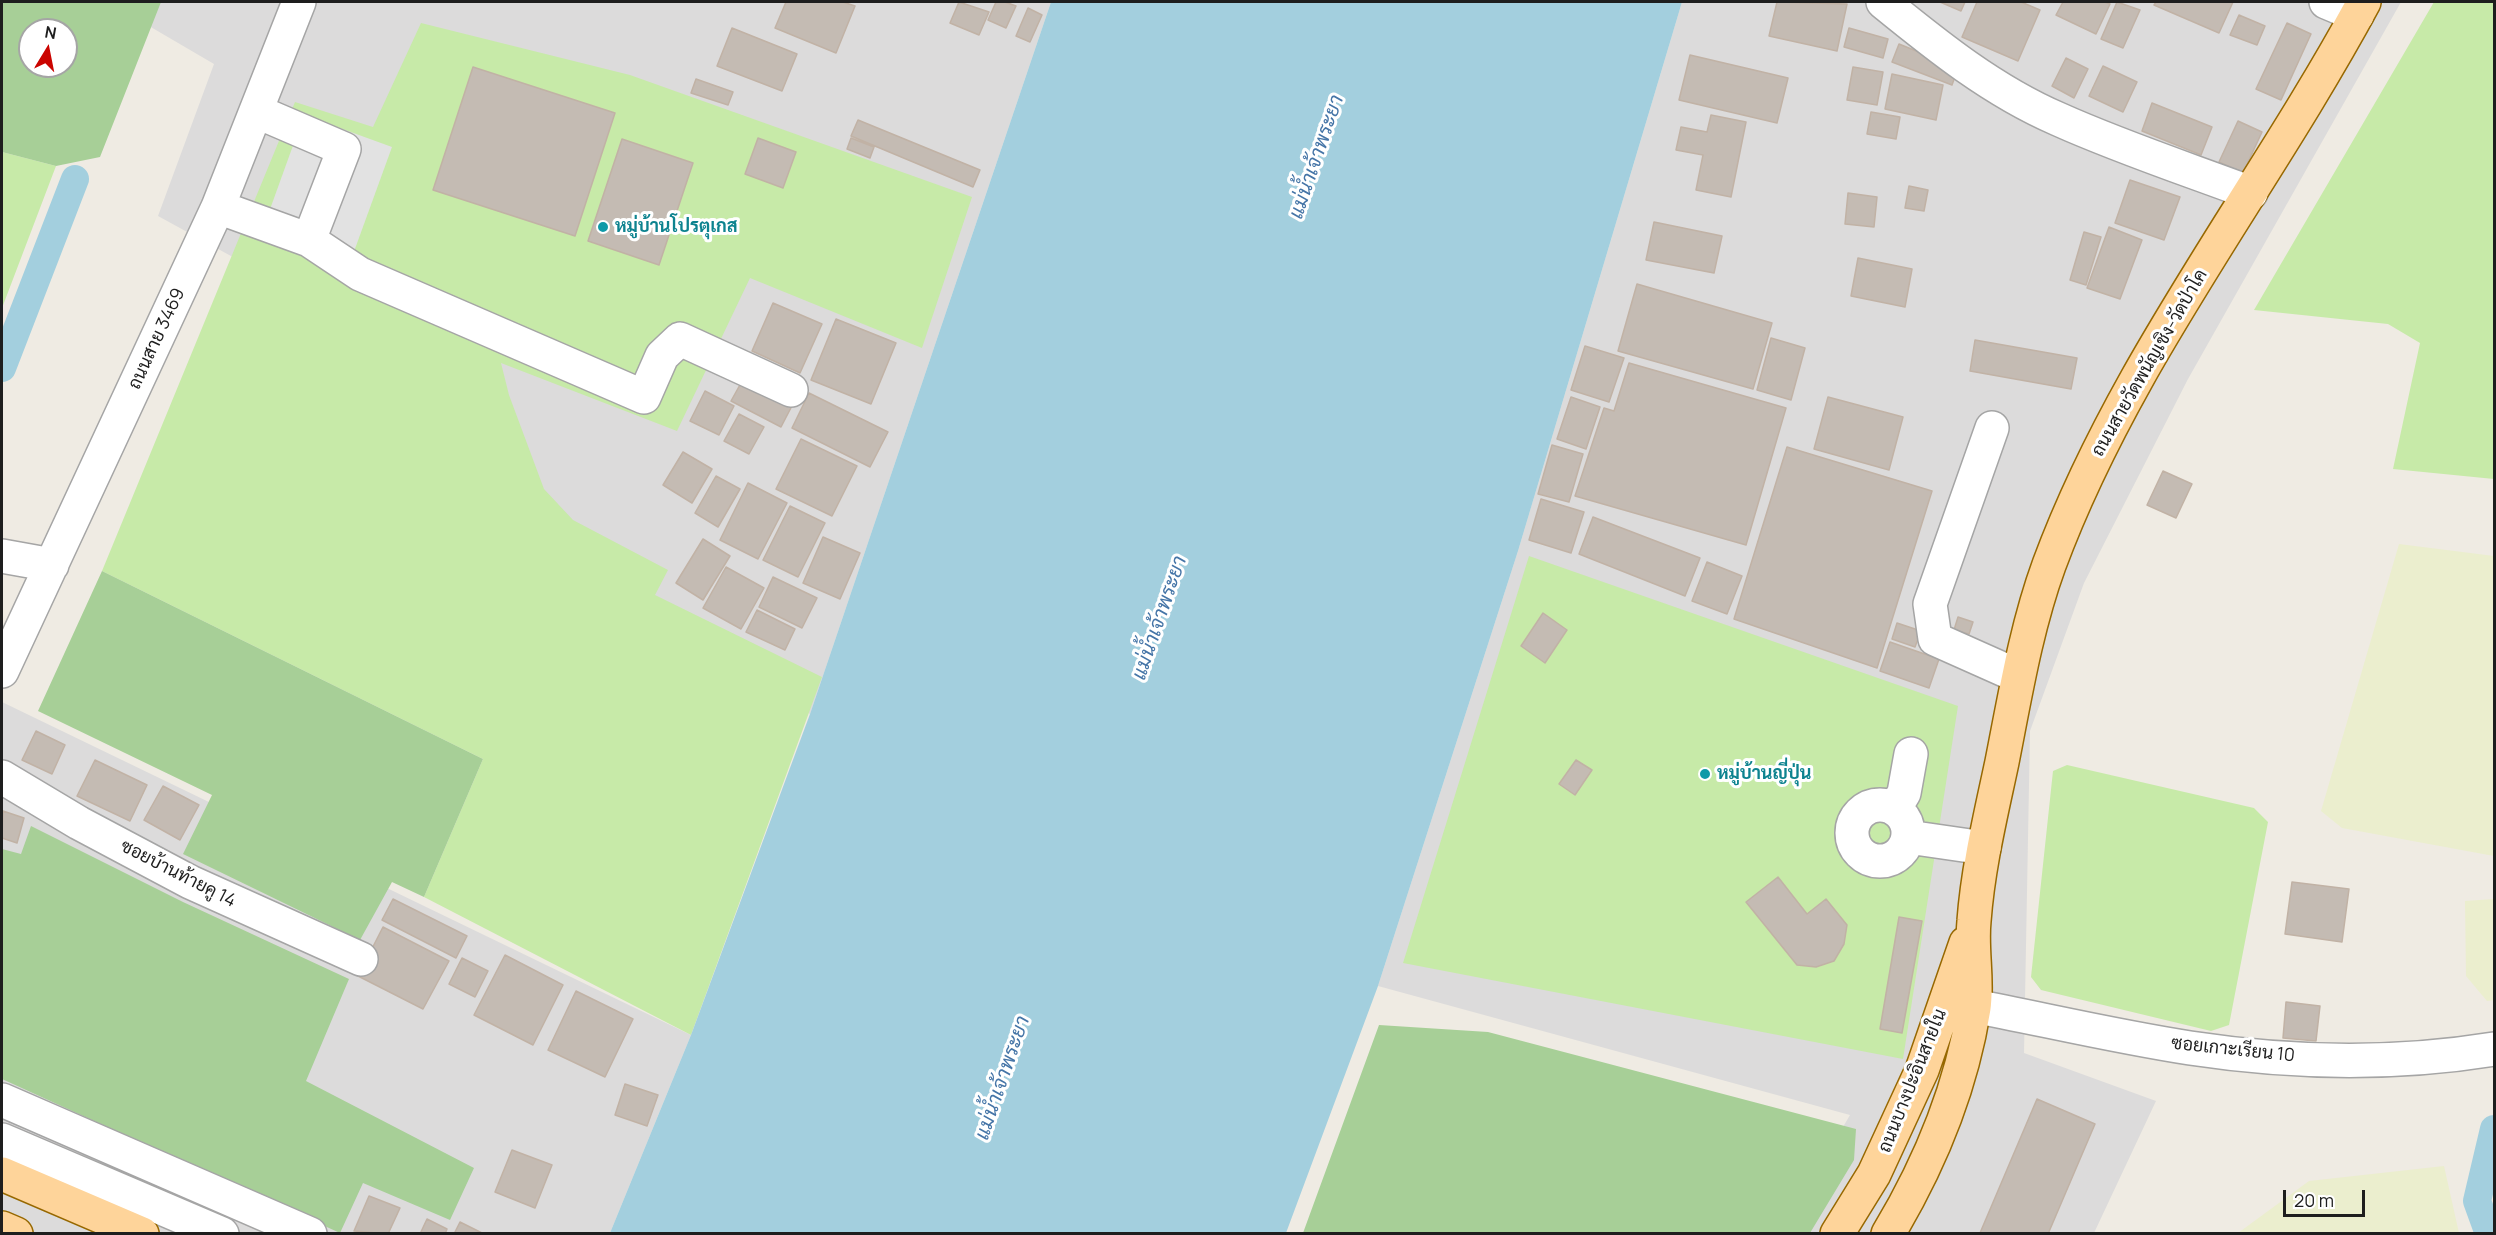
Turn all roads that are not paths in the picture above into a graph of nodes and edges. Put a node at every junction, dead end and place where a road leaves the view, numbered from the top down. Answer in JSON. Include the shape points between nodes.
{"nodes":[{"id":1,"x":300,"y":2,"type":"edge"},
{"id":2,"x":1883,"y":2,"type":"edge"},
{"id":3,"x":2326,"y":2,"type":"edge"},
{"id":4,"x":2361,"y":8,"type":"edge"},
{"id":5,"x":258,"y":112,"type":"junction"},
{"id":6,"x":2251,"y":193,"type":"junction"},
{"id":7,"x":218,"y":207,"type":"junction"},
{"id":8,"x":309,"y":240,"type":"junction"},
{"id":9,"x":791,"y":390,"type":"dead end"},
{"id":10,"x":1992,"y":428,"type":"dead end"},
{"id":11,"x":2,"y":556,"type":"edge"},
{"id":12,"x":52,"y":565,"type":"junction"},
{"id":13,"x":2,"y":671,"type":"edge"},
{"id":14,"x":2018,"y":676,"type":"junction"},
{"id":15,"x":2003,"y":753,"type":"joint"},
{"id":16,"x":1911,"y":754,"type":"dead end"},
{"id":17,"x":2,"y":777,"type":"edge"},
{"id":18,"x":1894,"y":808,"type":"junction"},
{"id":19,"x":1908,"y":837,"type":"junction"},
{"id":20,"x":1984,"y":848,"type":"junction"},
{"id":21,"x":1974,"y":922,"type":"junction"},
{"id":22,"x":361,"y":959,"type":"dead end"},
{"id":23,"x":1974,"y":1006,"type":"junction"},
{"id":24,"x":2494,"y":1049,"type":"edge"},
{"id":25,"x":2,"y":1100,"type":"edge"},
{"id":26,"x":2,"y":1140,"type":"edge"},
{"id":27,"x":2,"y":1174,"type":"edge"},
{"id":28,"x":2,"y":1228,"type":"edge"},
{"id":29,"x":130,"y":1228,"type":"edge"},
{"id":30,"x":16,"y":1233,"type":"edge"},
{"id":31,"x":222,"y":1233,"type":"edge"},
{"id":32,"x":310,"y":1233,"type":"edge"},
{"id":33,"x":1838,"y":1233,"type":"edge"},
{"id":34,"x":1888,"y":1233,"type":"edge"}],
"edges":[{"from":1,"to":5,"type":"street","name":"ถนนสาย 3469"},
{"from":2,"to":6,"type":"street","via":[[1948,54],[2057,119]]},
{"from":3,"to":4,"type":"street"},
{"from":4,"to":6,"type":"main road","name":"ถนนสายวัดพนัญเชิง-วัดป่าโค"},
{"from":5,"to":7,"type":"street","name":"ถนนสาย 3469"},
{"from":5,"to":8,"type":"street","via":[[344,149]]},
{"from":6,"to":14,"type":"main road","name":"ถนนสายวัดพนัญเชิง-วัดป่าโค","via":[[2155,348],[2096,455],[2049,567]]},
{"from":7,"to":8,"type":"street"},
{"from":7,"to":12,"type":"street","name":"ถนนสาย 3469"},
{"from":8,"to":9,"type":"street","via":[[360,274],[644,398],[662,356],[680,339]]},
{"from":10,"to":14,"type":"street","via":[[1930,604],[1935,639]]},
{"from":11,"to":12,"type":"street"},
{"from":12,"to":13,"type":"street","name":"ถนนสาย 3469"},
{"from":14,"to":15,"type":"main road","name":"ถนนสายวัดพนัญเชิง-วัดป่าโค"},
{"from":15,"to":20,"type":"main road","name":"ถนนบางปะอินสายใน"},
{"from":16,"to":18,"type":"street","via":[[1904,793]]},
{"from":17,"to":22,"type":"street","name":"ซอยบ้านท้ายคู 14","via":[[190,882]]},
{"from":18,"to":19,"type":"street","via":[[1908,826]]},
{"from":18,"to":19,"type":"street","via":[[1873,805],[1855,818],[1851,829],[1857,850],[1865,858],[1887,861],[1897,856]]},
{"from":19,"to":20,"type":"street"},
{"from":20,"to":21,"type":"main road","name":"ถนนบางปะอินสายใน"},
{"from":21,"to":23,"type":"main road","name":"ถนนบางปะอินสายใน"},
{"from":21,"to":33,"type":"main road","name":"ถนนบางปะอินสายใน","via":[[1922,1070],[1874,1174]]},
{"from":23,"to":24,"type":"street","name":"ซอยเกาะเรียน 10","via":[[2189,1048],[2250,1056],[2353,1060],[2444,1057]]},
{"from":23,"to":34,"type":"main road","name":"ถนนบางปะอินสายใน","via":[[1953,1102],[1913,1193]]},
{"from":25,"to":32,"type":"street"},
{"from":26,"to":31,"type":"street"},
{"from":27,"to":29,"type":"main road"},
{"from":28,"to":30,"type":"main road"}]}
